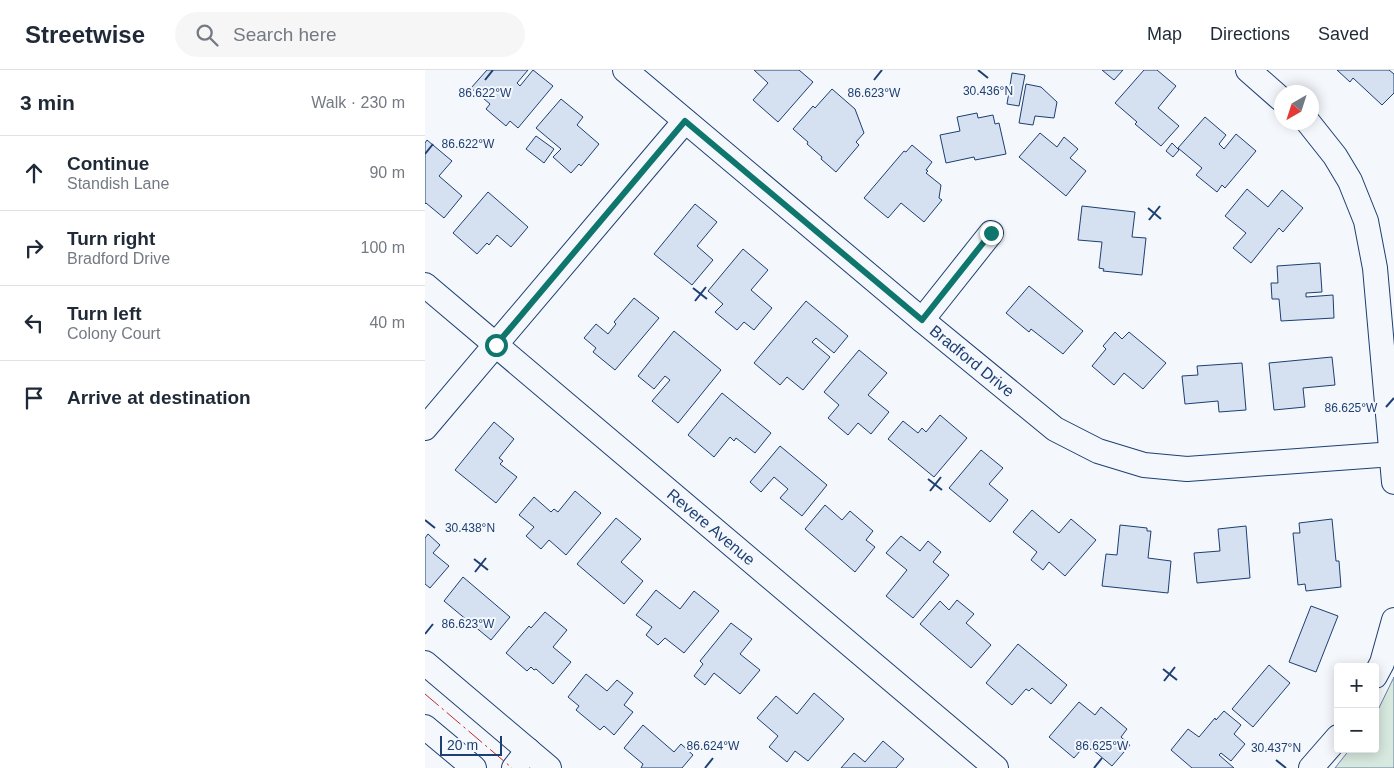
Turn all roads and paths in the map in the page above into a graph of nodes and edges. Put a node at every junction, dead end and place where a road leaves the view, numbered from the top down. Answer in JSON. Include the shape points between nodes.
{"nodes":[{"id":1,"x":625,"y":70,"type":"edge"},
{"id":2,"x":1248,"y":70,"type":"edge"},
{"id":3,"x":1274,"y":93,"type":"edge"},
{"id":4,"x":685,"y":121,"type":"junction"},
{"id":5,"x":1314,"y":130,"type":"edge"},
{"id":6,"x":991,"y":233,"type":"dead end"},
{"id":7,"x":425,"y":285,"type":"edge"},
{"id":8,"x":922,"y":320,"type":"junction"},
{"id":9,"x":496,"y":345,"type":"junction"},
{"id":10,"x":425,"y":428,"type":"edge"},
{"id":11,"x":1393,"y":454,"type":"edge"},
{"id":12,"x":1394,"y":482,"type":"edge"},
{"id":13,"x":1394,"y":620,"type":"edge"},
{"id":14,"x":425,"y":663,"type":"edge"},
{"id":15,"x":1379,"y":669,"type":"edge"},
{"id":16,"x":425,"y":727,"type":"edge"},
{"id":17,"x":1334,"y":742,"type":"edge"},
{"id":18,"x":521,"y":759,"type":"edge"},
{"id":19,"x":474,"y":768,"type":"edge"},
{"id":20,"x":549,"y":768,"type":"edge"},
{"id":21,"x":996,"y":768,"type":"edge"},
{"id":22,"x":1311,"y":768,"type":"edge"}],
"edges":[{"from":1,"to":4,"type":"street","name":"Bradford Drive"},
{"from":2,"to":3,"type":"street"},
{"from":4,"to":8,"type":"street","name":"Bradford Drive"},
{"from":4,"to":9,"type":"street"},
{"from":5,"to":11,"type":"street","via":[[1345,173],[1366,221],[1375,268]]},
{"from":6,"to":8,"type":"street"},
{"from":7,"to":9,"type":"street","name":"Revere Avenue"},
{"from":8,"to":11,"type":"street","name":"Bradford Drive","via":[[1055,429],[1098,451],[1144,465],[1187,470]]},
{"from":9,"to":10,"type":"street"},
{"from":9,"to":21,"type":"street","name":"Revere Avenue"},
{"from":11,"to":12,"type":"street"},
{"from":13,"to":15,"type":"street"},
{"from":14,"to":18,"type":"street"},
{"from":16,"to":19,"type":"street"},
{"from":17,"to":22,"type":"street"},
{"from":18,"to":20,"type":"street"}]}
